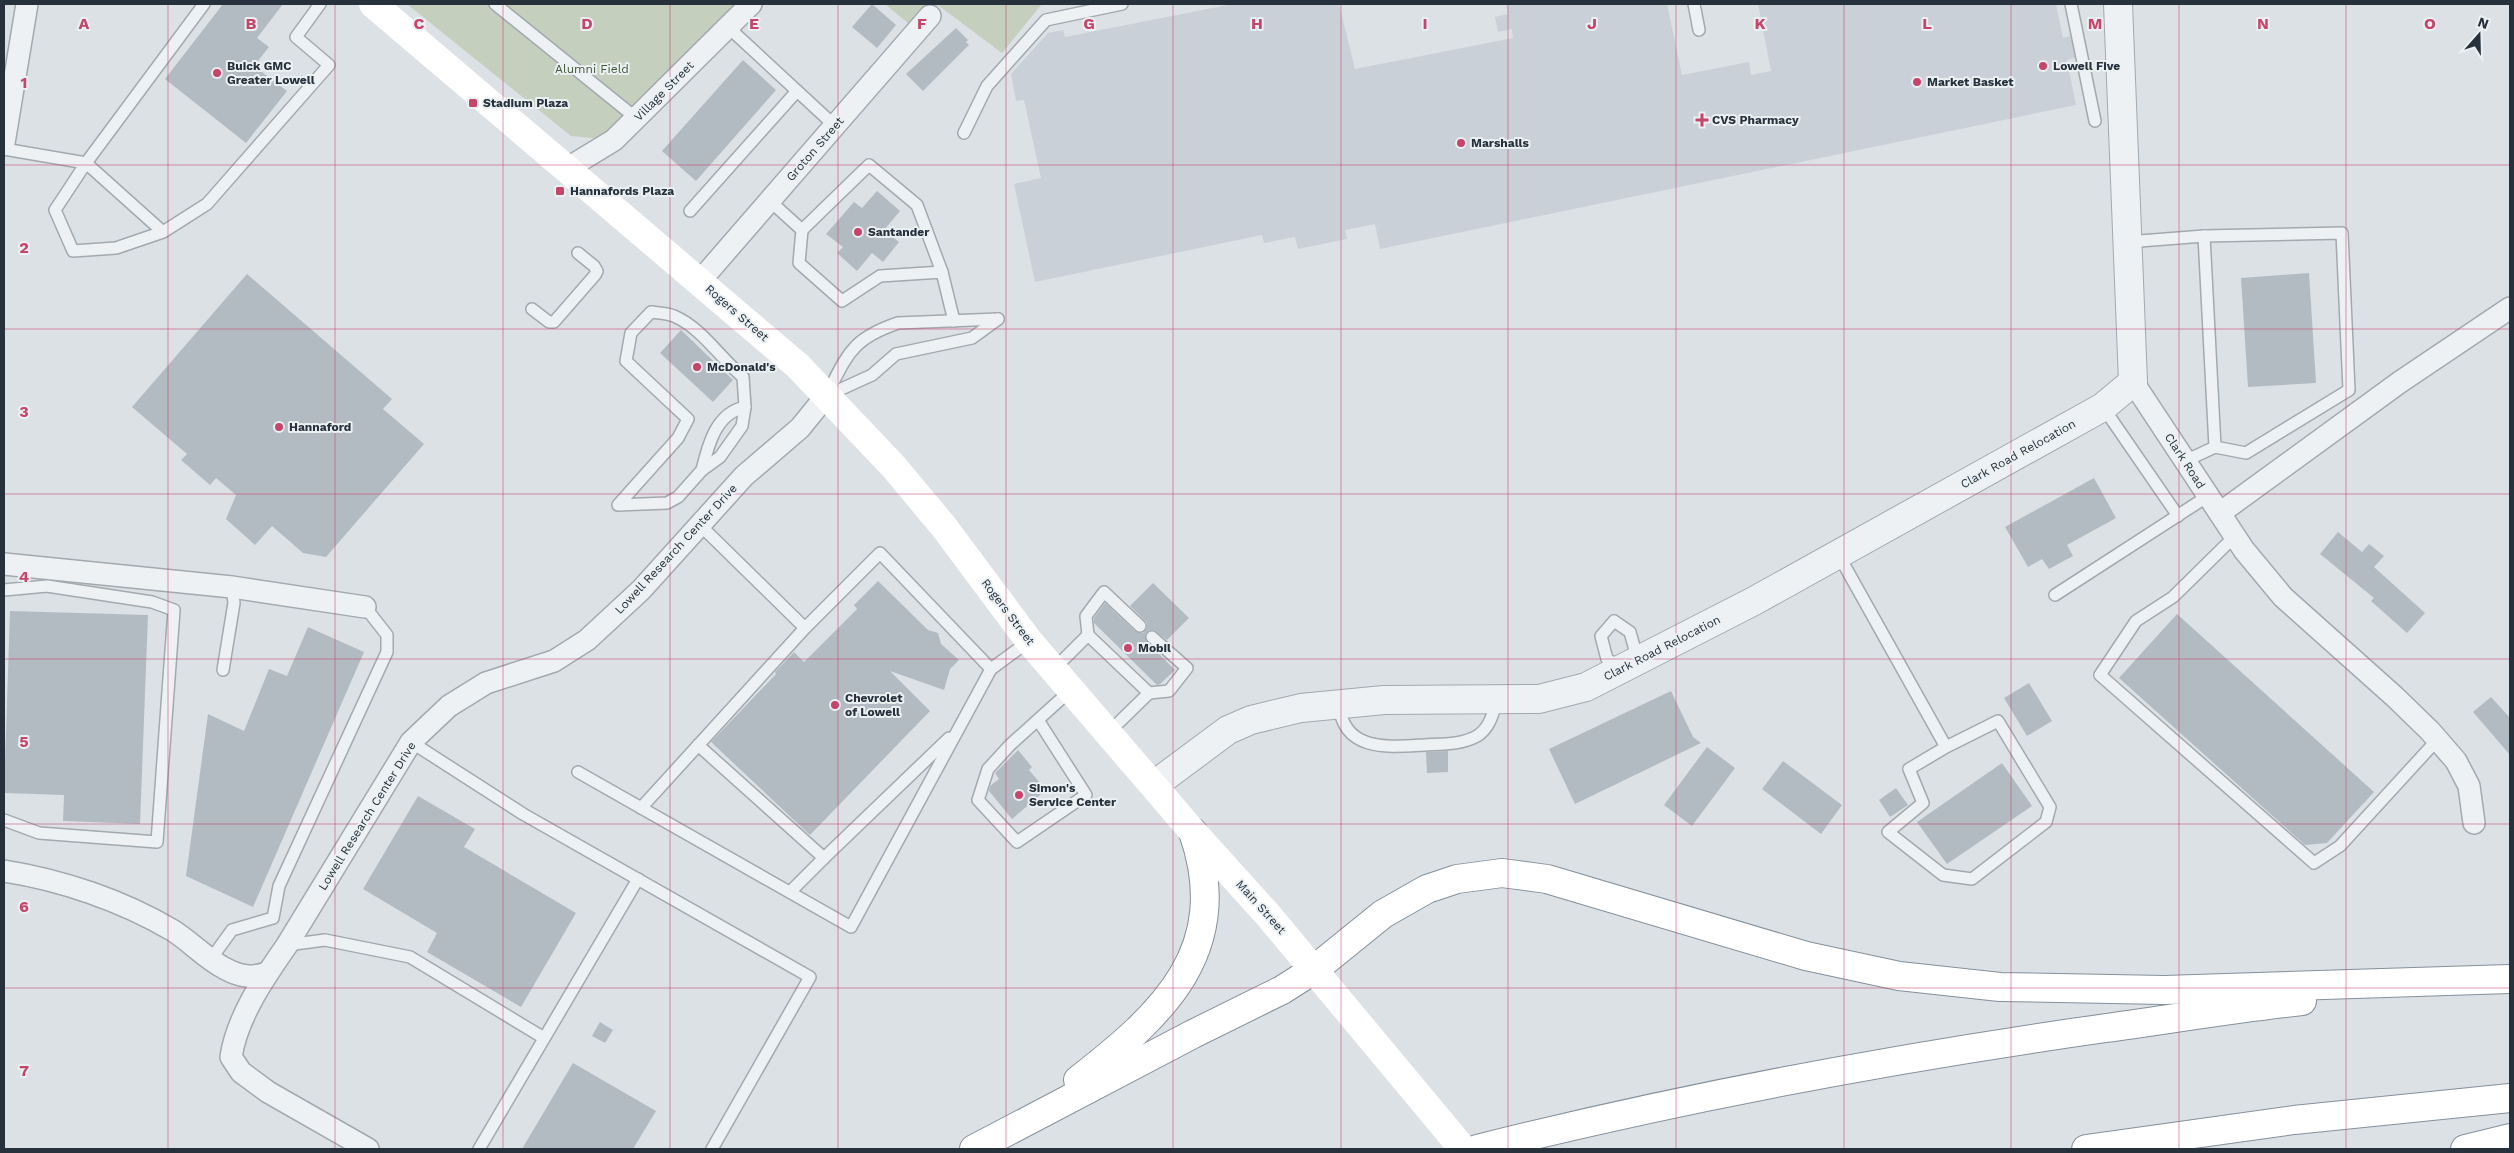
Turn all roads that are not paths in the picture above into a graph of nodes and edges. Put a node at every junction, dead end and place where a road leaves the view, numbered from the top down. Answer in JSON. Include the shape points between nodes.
{"nodes":[{"id":1,"x":27,"y":4,"type":"edge"},
{"id":2,"x":204,"y":4,"type":"edge"},
{"id":3,"x":320,"y":4,"type":"edge"},
{"id":4,"x":372,"y":4,"type":"edge"},
{"id":5,"x":495,"y":4,"type":"edge"},
{"id":6,"x":751,"y":4,"type":"edge"},
{"id":7,"x":1122,"y":4,"type":"edge"},
{"id":8,"x":1694,"y":4,"type":"edge"},
{"id":9,"x":2071,"y":4,"type":"edge"},
{"id":10,"x":2118,"y":4,"type":"edge"},
{"id":11,"x":930,"y":16,"type":"dead end"},
{"id":12,"x":728,"y":27,"type":"junction"},
{"id":13,"x":1698,"y":30,"type":"dead end"},
{"id":14,"x":797,"y":91,"type":"junction"},
{"id":15,"x":636,"y":118,"type":"junction"},
{"id":16,"x":2094,"y":121,"type":"dead end"},
{"id":17,"x":835,"y":126,"type":"junction"},
{"id":18,"x":964,"y":133,"type":"dead end"},
{"id":19,"x":4,"y":143,"type":"edge"},
{"id":20,"x":4,"y":149,"type":"edge"},
{"id":21,"x":86,"y":163,"type":"junction"},
{"id":22,"x":568,"y":168,"type":"junction"},
{"id":23,"x":770,"y":201,"type":"junction"},
{"id":24,"x":690,"y":211,"type":"dead end"},
{"id":25,"x":802,"y":230,"type":"junction"},
{"id":26,"x":163,"y":232,"type":"junction"},
{"id":27,"x":2204,"y":236,"type":"junction"},
{"id":28,"x":2127,"y":242,"type":"junction"},
{"id":29,"x":578,"y":253,"type":"dead end"},
{"id":30,"x":942,"y":272,"type":"junction"},
{"id":31,"x":700,"y":281,"type":"junction"},
{"id":32,"x":2510,"y":308,"type":"edge"},
{"id":33,"x":532,"y":309,"type":"dead end"},
{"id":34,"x":954,"y":321,"type":"junction"},
{"id":35,"x":2133,"y":382,"type":"junction"},
{"id":36,"x":826,"y":396,"type":"junction"},
{"id":37,"x":745,"y":406,"type":"junction"},
{"id":38,"x":2103,"y":407,"type":"junction"},
{"id":39,"x":2215,"y":447,"type":"junction"},
{"id":40,"x":2185,"y":460,"type":"junction"},
{"id":41,"x":702,"y":470,"type":"junction"},
{"id":42,"x":2214,"y":505,"type":"junction"},
{"id":43,"x":2178,"y":516,"type":"junction"},
{"id":44,"x":700,"y":525,"type":"junction"},
{"id":45,"x":2235,"y":536,"type":"junction"},
{"id":46,"x":1838,"y":554,"type":"junction"},
{"id":47,"x":4,"y":564,"type":"edge"},
{"id":48,"x":232,"y":587,"type":"junction"},
{"id":49,"x":4,"y":590,"type":"edge"},
{"id":50,"x":2055,"y":595,"type":"dead end"},
{"id":51,"x":365,"y":607,"type":"joint"},
{"id":52,"x":1140,"y":626,"type":"dead end"},
{"id":53,"x":804,"y":628,"type":"junction"},
{"id":54,"x":1088,"y":635,"type":"junction"},
{"id":55,"x":1152,"y":637,"type":"dead end"},
{"id":56,"x":1029,"y":641,"type":"junction"},
{"id":57,"x":991,"y":669,"type":"junction"},
{"id":58,"x":1054,"y":669,"type":"junction"},
{"id":59,"x":223,"y":670,"type":"dead end"},
{"id":60,"x":1072,"y":689,"type":"junction"},
{"id":61,"x":1149,"y":693,"type":"junction"},
{"id":62,"x":1498,"y":700,"type":"junction"},
{"id":63,"x":1339,"y":703,"type":"junction"},
{"id":64,"x":1038,"y":720,"type":"junction"},
{"id":65,"x":957,"y":730,"type":"junction"},
{"id":66,"x":1109,"y":732,"type":"junction"},
{"id":67,"x":2438,"y":739,"type":"junction"},
{"id":68,"x":411,"y":742,"type":"junction"},
{"id":69,"x":698,"y":745,"type":"junction"},
{"id":70,"x":1946,"y":747,"type":"junction"},
{"id":71,"x":578,"y":772,"type":"dead end"},
{"id":72,"x":1154,"y":785,"type":"junction"},
{"id":73,"x":641,"y":808,"type":"junction"},
{"id":74,"x":4,"y":820,"type":"edge"},
{"id":75,"x":2474,"y":823,"type":"dead end"},
{"id":76,"x":1193,"y":832,"type":"junction"},
{"id":77,"x":824,"y":858,"type":"junction"},
{"id":78,"x":4,"y":870,"type":"edge"},
{"id":79,"x":638,"y":879,"type":"junction"},
{"id":80,"x":790,"y":892,"type":"junction"},
{"id":81,"x":287,"y":945,"type":"junction"},
{"id":82,"x":212,"y":959,"type":"junction"},
{"id":83,"x":1315,"y":969,"type":"junction"},
{"id":84,"x":267,"y":973,"type":"junction"},
{"id":85,"x":2510,"y":979,"type":"edge"},
{"id":86,"x":544,"y":1038,"type":"junction"},
{"id":87,"x":2510,"y":1098,"type":"edge"},
{"id":88,"x":1021,"y":1124,"type":"junction"},
{"id":89,"x":2510,"y":1138,"type":"edge"},
{"id":90,"x":1487,"y":1147,"type":"edge"},
{"id":91,"x":368,"y":1149,"type":"edge"},
{"id":92,"x":479,"y":1149,"type":"edge"},
{"id":93,"x":712,"y":1149,"type":"edge"},
{"id":94,"x":974,"y":1149,"type":"edge"},
{"id":95,"x":1463,"y":1149,"type":"edge"},
{"id":96,"x":2086,"y":1149,"type":"edge"},
{"id":97,"x":2465,"y":1149,"type":"edge"}],
"edges":[{"from":1,"to":19,"type":"street"},
{"from":2,"to":21,"type":"lane"},
{"from":3,"to":26,"type":"lane","via":[[296,37],[329,65],[207,204]]},
{"from":4,"to":22,"type":"main road","name":"Rogers Street"},
{"from":5,"to":15,"type":"lane"},
{"from":6,"to":12,"type":"street","name":"Village Street"},
{"from":7,"to":18,"type":"lane","via":[[1046,20],[987,86]]},
{"from":8,"to":13,"type":"lane"},
{"from":9,"to":16,"type":"lane"},
{"from":10,"to":28,"type":"street"},
{"from":11,"to":17,"type":"street","name":"Groton Street"},
{"from":12,"to":14,"type":"lane"},
{"from":12,"to":15,"type":"street","name":"Village Street"},
{"from":14,"to":17,"type":"lane"},
{"from":14,"to":24,"type":"lane"},
{"from":15,"to":22,"type":"street","name":"Village Street","via":[[614,140]]},
{"from":17,"to":23,"type":"street","name":"Groton Street"},
{"from":20,"to":21,"type":"lane"},
{"from":21,"to":26,"type":"lane"},
{"from":21,"to":26,"type":"lane","via":[[55,210],[73,251],[116,248]]},
{"from":22,"to":31,"type":"main road","name":"Rogers Street"},
{"from":23,"to":25,"type":"lane"},
{"from":23,"to":31,"type":"street","name":"Groton Street"},
{"from":25,"to":30,"type":"lane","via":[[799,263],[842,301],[880,276]]},
{"from":25,"to":30,"type":"lane","via":[[869,165],[917,205]]},
{"from":27,"to":28,"type":"lane"},
{"from":27,"to":39,"type":"lane"},
{"from":27,"to":39,"type":"lane","via":[[2342,233],[2349,390],[2246,453]]},
{"from":28,"to":35,"type":"street"},
{"from":29,"to":33,"type":"lane","via":[[594,266],[595,275],[554,322],[549,322]]},
{"from":30,"to":34,"type":"lane"},
{"from":31,"to":36,"type":"main road","name":"Rogers Street","via":[[798,365]]},
{"from":32,"to":42,"type":"street"},
{"from":34,"to":36,"type":"lane","via":[[898,322],[869,335],[852,348]]},
{"from":34,"to":36,"type":"lane","via":[[998,319],[972,338],[896,354],[872,374]]},
{"from":35,"to":38,"type":"street","name":"Clark Road Relocation"},
{"from":35,"to":40,"type":"street","name":"Clark Road"},
{"from":36,"to":44,"type":"street","name":"Lowell Research Center Drive","via":[[800,428],[744,476]]},
{"from":36,"to":56,"type":"main road","name":"Rogers Street","via":[[894,467],[944,526]]},
{"from":37,"to":41,"type":"lane","via":[[742,426],[720,457]]},
{"from":37,"to":41,"type":"lane","via":[[736,408],[714,430]]},
{"from":37,"to":41,"type":"lane","via":[[743,377],[692,326],[672,314],[651,312],[631,333],[626,361],[688,419],[678,438],[618,505],[667,503],[678,497]]},
{"from":38,"to":43,"type":"lane"},
{"from":38,"to":46,"type":"street","name":"Clark Road Relocation"},
{"from":39,"to":40,"type":"lane"},
{"from":40,"to":42,"type":"street","name":"Clark Road"},
{"from":42,"to":43,"type":"lane"},
{"from":42,"to":45,"type":"street","name":"Clark Road"},
{"from":43,"to":50,"type":"lane"},
{"from":44,"to":53,"type":"lane"},
{"from":44,"to":68,"type":"street","name":"Lowell Research Center Drive","via":[[641,590],[587,640],[554,661],[486,683],[449,706]]},
{"from":45,"to":67,"type":"street","name":"Clark Road","via":[[2283,597]]},
{"from":45,"to":67,"type":"lane","via":[[2172,597],[2136,621],[2100,675],[2314,863],[2340,846]]},
{"from":46,"to":62,"type":"street","name":"Clark Road Relocation","via":[[1586,687],[1539,699]]},
{"from":46,"to":70,"type":"lane"},
{"from":47,"to":48,"type":"street"},
{"from":48,"to":51,"type":"street"},
{"from":48,"to":59,"type":"lane","via":[[234,603]]},
{"from":49,"to":74,"type":"lane","via":[[46,586],[152,602],[174,610],[158,842],[39,833]]},
{"from":51,"to":82,"type":"lane","via":[[387,634],[387,652],[279,886],[273,918],[232,930]]},
{"from":52,"to":54,"type":"lane","via":[[1104,592],[1086,616]]},
{"from":53,"to":57,"type":"lane","via":[[880,554]]},
{"from":53,"to":69,"type":"lane"},
{"from":54,"to":58,"type":"lane"},
{"from":54,"to":61,"type":"lane"},
{"from":55,"to":61,"type":"lane","via":[[1187,668],[1169,691]]},
{"from":56,"to":57,"type":"lane"},
{"from":56,"to":58,"type":"main road","name":"Rogers Street"},
{"from":57,"to":65,"type":"lane"},
{"from":58,"to":60,"type":"main road","name":"Main Street"},
{"from":60,"to":64,"type":"lane"},
{"from":60,"to":66,"type":"main road","name":"Main Street"},
{"from":61,"to":66,"type":"lane"},
{"from":62,"to":63,"type":"street","name":"Clark Road Relocation"},
{"from":62,"to":63,"type":"lane","via":[[1489,725],[1477,736],[1459,743],[1388,747],[1366,743],[1351,734],[1341,719]]},
{"from":63,"to":72,"type":"street","name":"Clark Road Relocation","via":[[1251,720],[1210,742]]},
{"from":64,"to":64,"type":"lane","via":[[988,769],[978,800],[1017,842],[1086,796]]},
{"from":65,"to":77,"type":"lane"},
{"from":65,"to":80,"type":"lane","via":[[851,927]]},
{"from":66,"to":72,"type":"main road","name":"Main Street"},
{"from":67,"to":75,"type":"street","name":"Clark Road","via":[[2466,775]]},
{"from":68,"to":79,"type":"lane","via":[[523,814]]},
{"from":68,"to":81,"type":"street","name":"Lowell Research Center Drive"},
{"from":69,"to":73,"type":"lane"},
{"from":69,"to":77,"type":"lane"},
{"from":70,"to":70,"type":"lane","via":[[1998,721],[2050,807],[2046,822],[1972,879],[1943,875],[1888,832],[1923,803],[1909,769]]},
{"from":71,"to":73,"type":"lane"},
{"from":72,"to":76,"type":"main road","name":"Main Street"},
{"from":73,"to":80,"type":"lane"},
{"from":76,"to":83,"type":"main road","name":"Main Street"},
{"from":76,"to":88,"type":"main road","via":[[1202,869],[1204,898],[1198,944],[1181,980],[1164,1004],[1118,1048]]},
{"from":77,"to":80,"type":"lane"},
{"from":78,"to":82,"type":"street","via":[[45,878],[125,907],[173,930]]},
{"from":79,"to":86,"type":"lane"},
{"from":79,"to":93,"type":"lane","via":[[810,977]]},
{"from":81,"to":84,"type":"street","name":"Lowell Research Center Drive"},
{"from":81,"to":86,"type":"lane","via":[[325,940],[410,957]]},
{"from":82,"to":84,"type":"street","via":[[224,969],[250,978]]},
{"from":83,"to":85,"type":"main road","via":[[1383,914],[1427,888],[1457,879],[1502,873],[1548,879],[1806,956],[1899,976],[2000,987],[2164,990]]},
{"from":83,"to":88,"type":"main road","via":[[1282,990]]},
{"from":83,"to":95,"type":"main road","name":"Main Street"},
{"from":84,"to":91,"type":"street","name":"Lowell Research Center Drive","via":[[234,1039],[231,1057],[241,1072],[268,1092]]},
{"from":85,"to":90,"type":"main road","via":[[2271,1005],[2002,1043],[1714,1096]]},
{"from":86,"to":92,"type":"lane"},
{"from":87,"to":96,"type":"main road","via":[[2294,1120]]},
{"from":88,"to":94,"type":"main road"},
{"from":89,"to":97,"type":"main road"}]}
